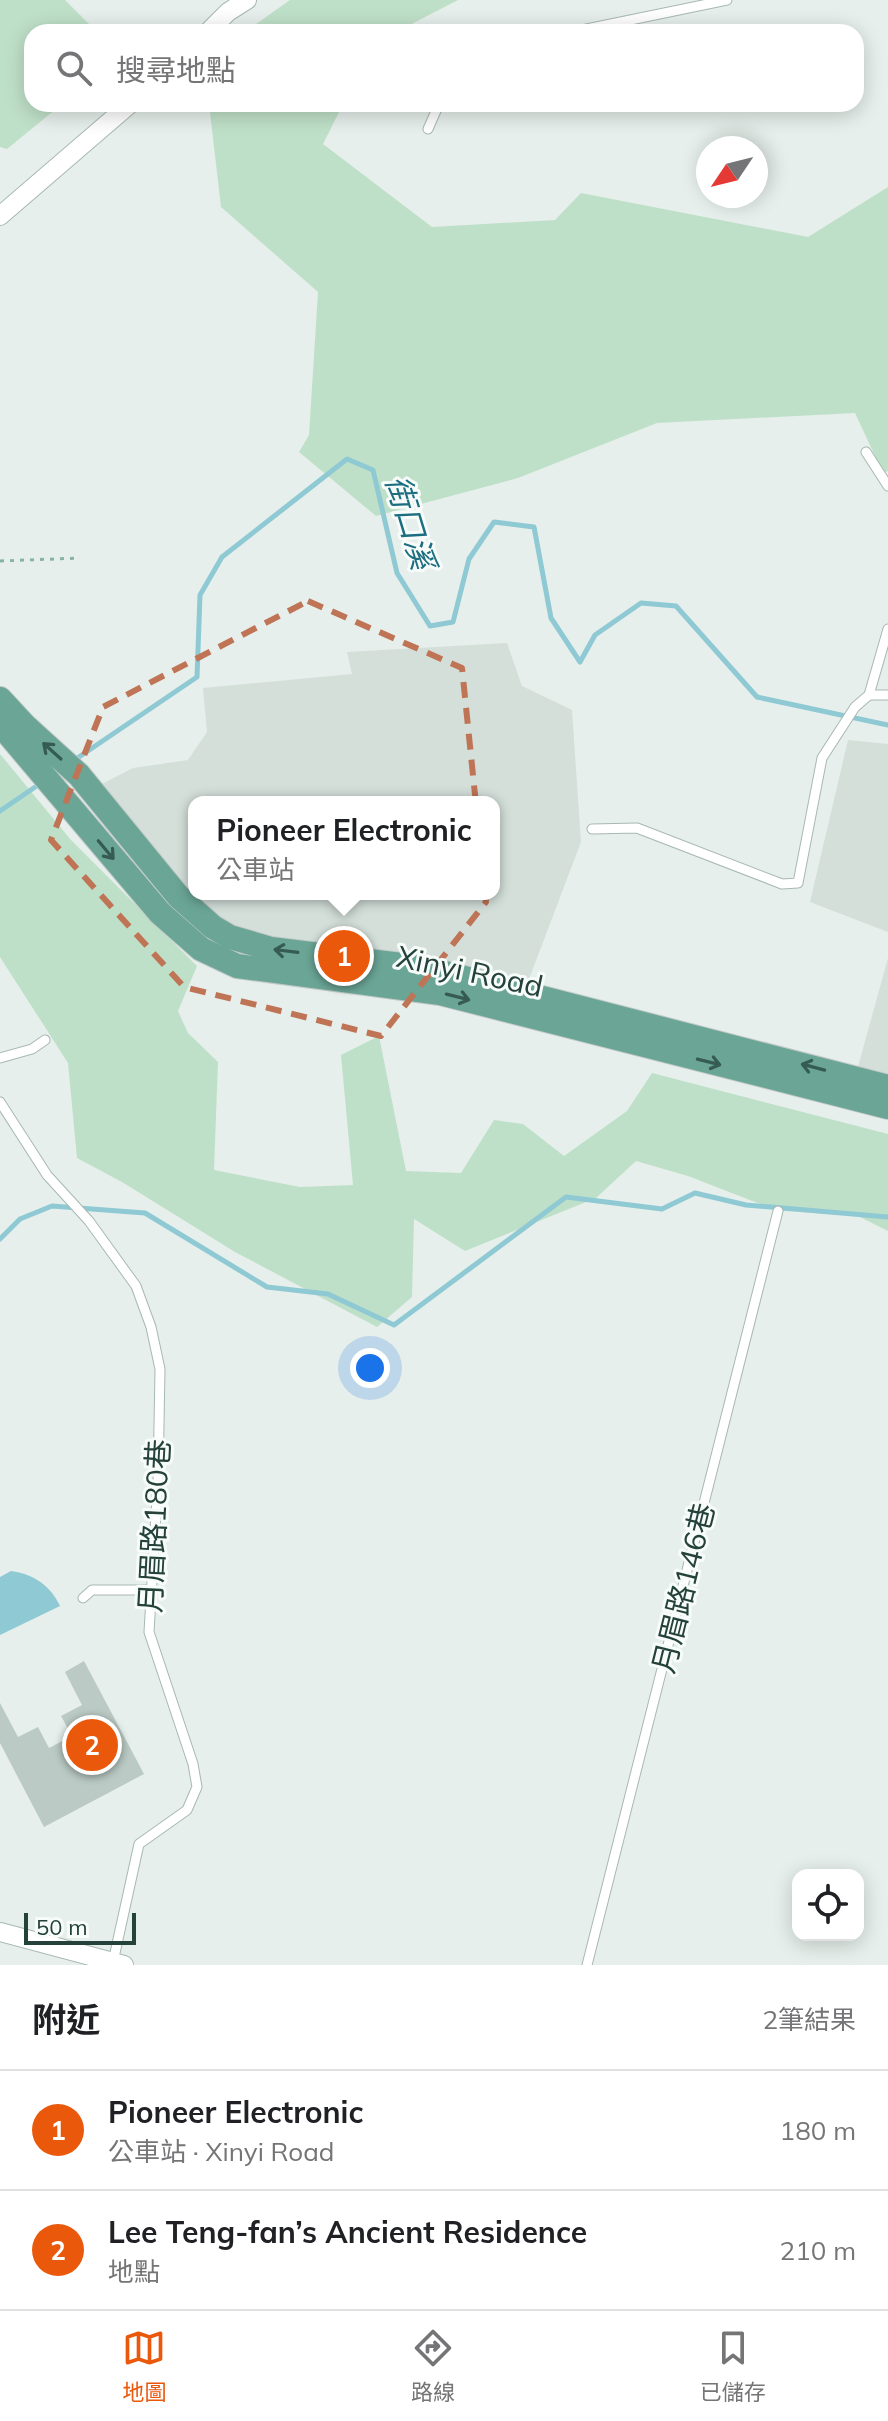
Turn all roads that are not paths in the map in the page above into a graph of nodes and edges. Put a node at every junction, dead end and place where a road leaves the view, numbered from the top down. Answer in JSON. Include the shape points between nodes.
{"nodes":[{"id":1,"x":247,"y":0,"type":"edge"},
{"id":2,"x":727,"y":0,"type":"edge"},
{"id":3,"x":216,"y":24,"type":"edge"},
{"id":4,"x":611,"y":24,"type":"edge"},
{"id":5,"x":121,"y":112,"type":"edge"},
{"id":6,"x":435,"y":112,"type":"edge"},
{"id":7,"x":428,"y":129,"type":"dead end"},
{"id":8,"x":0,"y":216,"type":"edge"},
{"id":9,"x":866,"y":452,"type":"dead end"},
{"id":10,"x":888,"y":486,"type":"edge"},
{"id":11,"x":888,"y":629,"type":"edge"},
{"id":12,"x":869,"y":695,"type":"junction"},
{"id":13,"x":888,"y":695,"type":"edge"},
{"id":14,"x":0,"y":699,"type":"edge"},
{"id":15,"x":12,"y":729,"type":"edge"},
{"id":16,"x":592,"y":829,"type":"dead end"},
{"id":17,"x":426,"y":968,"type":"junction"},
{"id":18,"x":412,"y":989,"type":"junction"},
{"id":19,"x":45,"y":1040,"type":"dead end"},
{"id":20,"x":0,"y":1058,"type":"edge"},
{"id":21,"x":888,"y":1087,"type":"edge"},
{"id":22,"x":0,"y":1102,"type":"edge"},
{"id":23,"x":888,"y":1107,"type":"edge"},
{"id":24,"x":778,"y":1211,"type":"dead end"},
{"id":25,"x":151,"y":1590,"type":"junction"},
{"id":26,"x":83,"y":1598,"type":"dead end"},
{"id":27,"x":0,"y":1932,"type":"edge"},
{"id":28,"x":116,"y":1964,"type":"edge"},
{"id":29,"x":587,"y":1965,"type":"edge"}],
"edges":[{"from":1,"to":3,"type":"street"},
{"from":2,"to":4,"type":"lane"},
{"from":5,"to":8,"type":"street"},
{"from":6,"to":7,"type":"lane"},
{"from":9,"to":10,"type":"lane"},
{"from":11,"to":12,"type":"lane"},
{"from":12,"to":13,"type":"lane"},
{"from":12,"to":16,"type":"lane","via":[[855,707],[822,758],[798,883],[782,884],[637,828]]},
{"from":14,"to":15,"type":"main road"},
{"from":17,"to":15,"type":"main road","name":"Xinyi Road","one_way":true,"via":[[271,949],[230,937],[178,896],[79,775]]},
{"from":15,"to":18,"type":"main road","name":"Xinyi Road","one_way":true,"via":[[56,791],[160,913],[201,949],[237,966]]},
{"from":17,"to":18,"type":"main road"},
{"from":21,"to":17,"type":"main road","name":"Xinyi Road","one_way":true},
{"from":18,"to":23,"type":"main road","name":"Xinyi Road","one_way":true},
{"from":19,"to":20,"type":"lane"},
{"from":22,"to":25,"type":"lane","name":"月眉路180巷","via":[[47,1175],[136,1286],[151,1327],[160,1369]]},
{"from":24,"to":29,"type":"lane","name":"月眉路146巷"},
{"from":25,"to":26,"type":"lane","via":[[92,1590]]},
{"from":25,"to":28,"type":"lane","name":"月眉路180巷","via":[[149,1632],[197,1787],[187,1810],[139,1844]]},
{"from":27,"to":28,"type":"street"}]}
